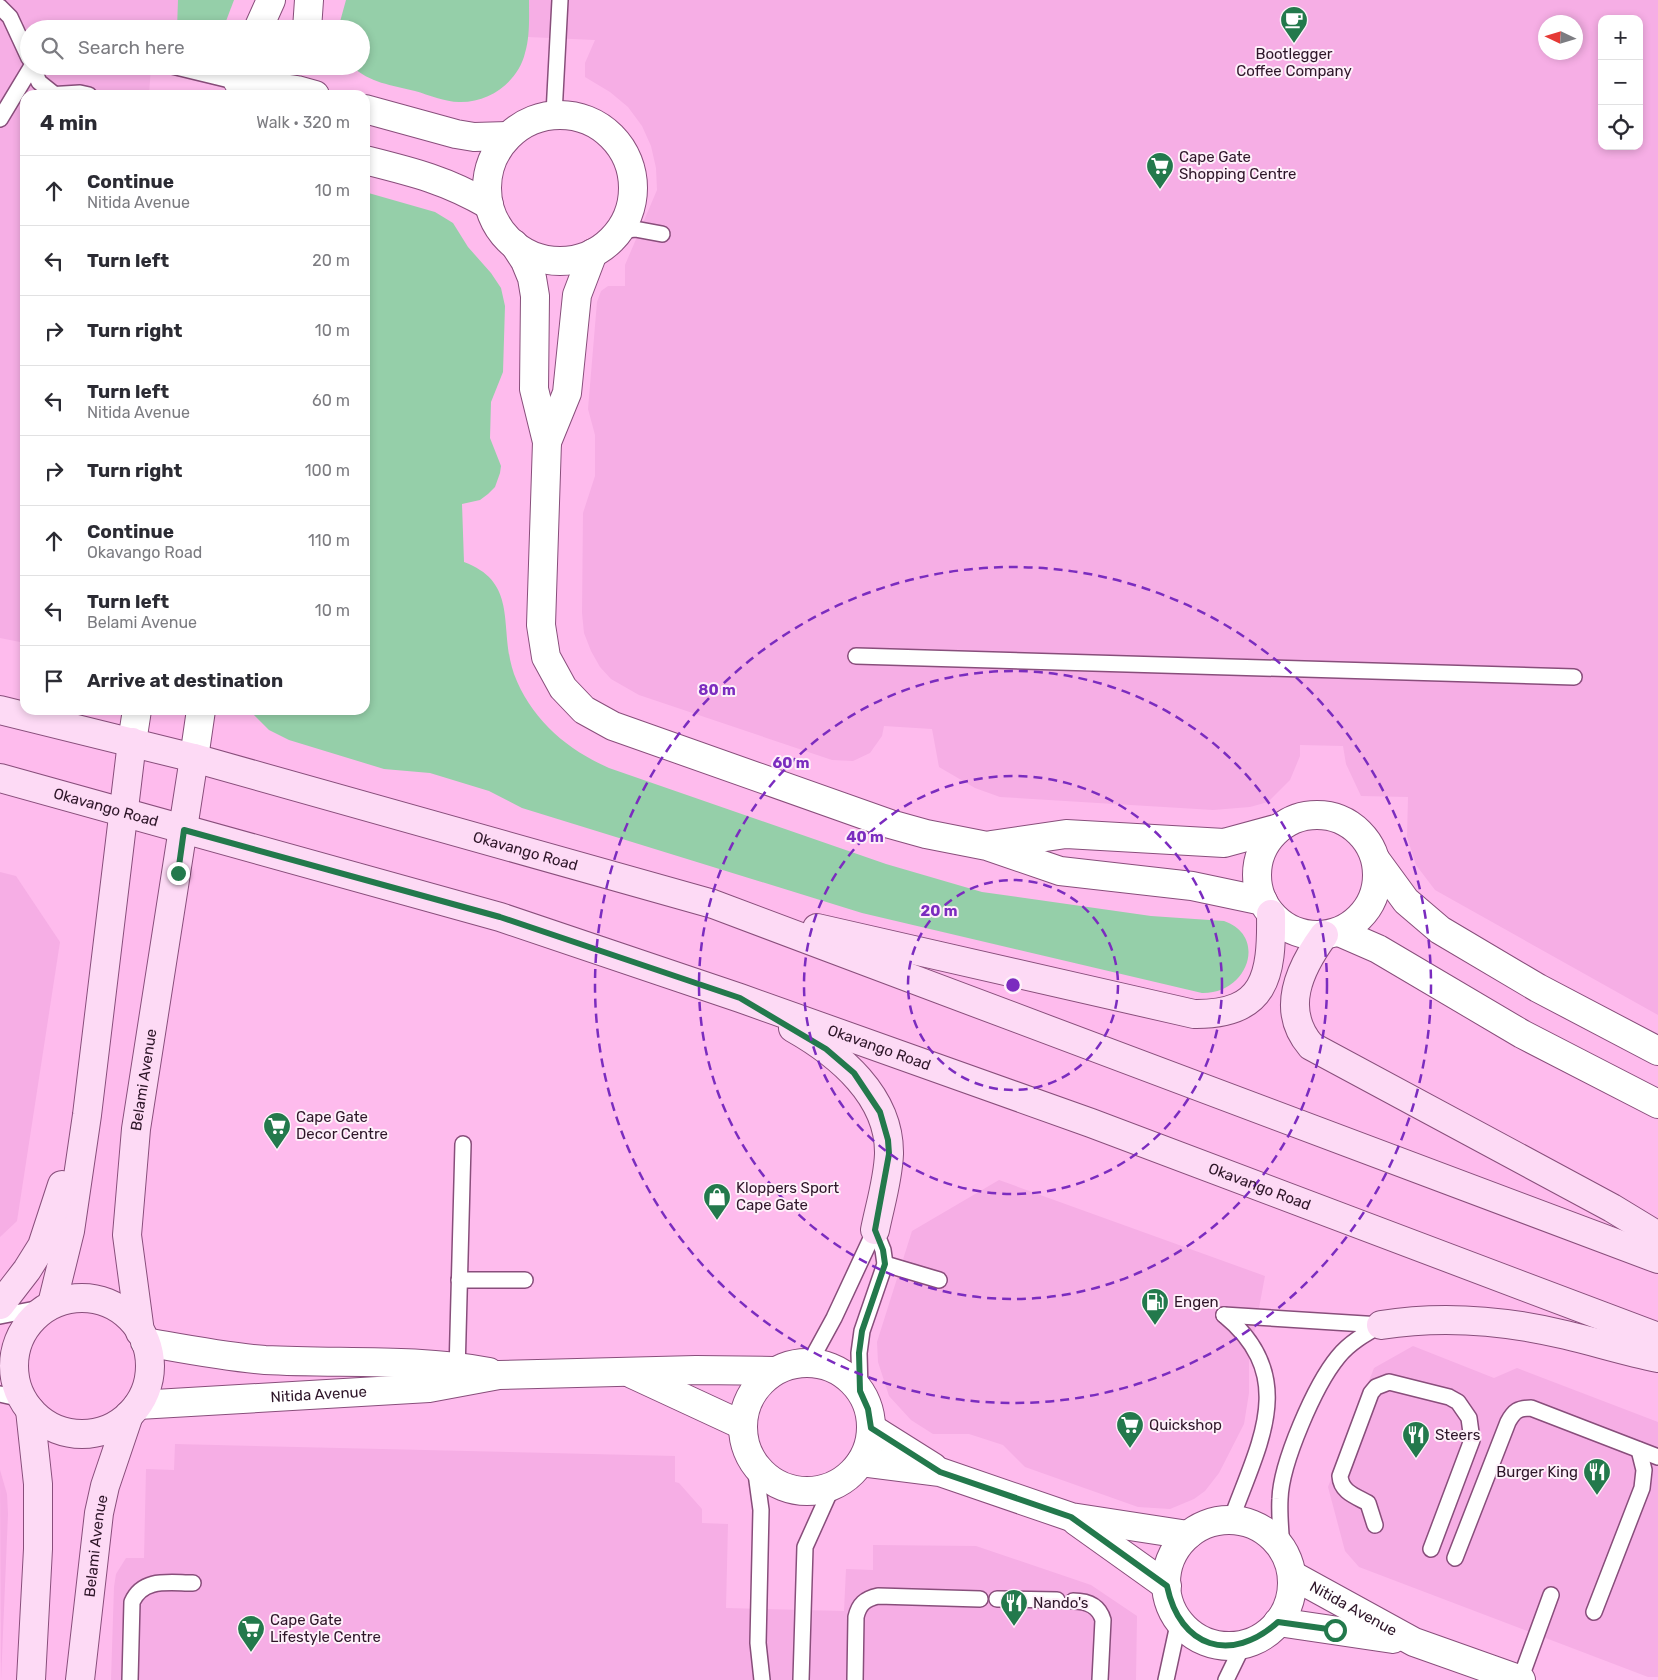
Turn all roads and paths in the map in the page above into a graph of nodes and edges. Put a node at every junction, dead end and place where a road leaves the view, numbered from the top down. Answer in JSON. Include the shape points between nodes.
{"nodes":[{"id":1,"x":271,"y":0,"type":"edge"},
{"id":2,"x":309,"y":0,"type":"edge"},
{"id":3,"x":560,"y":0,"type":"edge"},
{"id":4,"x":0,"y":7,"type":"edge"},
{"id":5,"x":262,"y":20,"type":"edge"},
{"id":6,"x":308,"y":20,"type":"edge"},
{"id":7,"x":20,"y":38,"type":"edge"},
{"id":8,"x":27,"y":75,"type":"edge"},
{"id":9,"x":36,"y":75,"type":"edge"},
{"id":10,"x":212,"y":75,"type":"edge"},
{"id":11,"x":239,"y":81,"type":"edge"},
{"id":12,"x":302,"y":87,"type":"edge"},
{"id":13,"x":47,"y":90,"type":"edge"},
{"id":14,"x":20,"y":103,"type":"edge"},
{"id":15,"x":370,"y":110,"type":"edge"},
{"id":16,"x":4,"y":113,"type":"edge"},
{"id":17,"x":554,"y":114,"type":"junction"},
{"id":18,"x":508,"y":136,"type":"junction"},
{"id":19,"x":370,"y":161,"type":"edge"},
{"id":20,"x":489,"y":205,"type":"junction"},
{"id":21,"x":619,"y":231,"type":"junction"},
{"id":22,"x":662,"y":234,"type":"dead end"},
{"id":23,"x":514,"y":244,"type":"junction"},
{"id":24,"x":593,"y":253,"type":"junction"},
{"id":25,"x":547,"y":442,"type":"junction"},
{"id":26,"x":856,"y":656,"type":"dead end"},
{"id":27,"x":1574,"y":677,"type":"dead end"},
{"id":28,"x":0,"y":710,"type":"edge"},
{"id":29,"x":20,"y":715,"type":"edge"},
{"id":30,"x":21,"y":715,"type":"edge"},
{"id":31,"x":136,"y":715,"type":"edge"},
{"id":32,"x":200,"y":715,"type":"edge"},
{"id":33,"x":132,"y":742,"type":"junction"},
{"id":34,"x":194,"y":758,"type":"junction"},
{"id":35,"x":0,"y":778,"type":"edge"},
{"id":36,"x":124,"y":813,"type":"junction"},
{"id":37,"x":1279,"y":828,"type":"junction"},
{"id":38,"x":184,"y":830,"type":"junction"},
{"id":39,"x":987,"y":846,"type":"junction"},
{"id":40,"x":1376,"y":860,"type":"junction"},
{"id":41,"x":713,"y":904,"type":"junction"},
{"id":42,"x":1267,"y":907,"type":"junction"},
{"id":43,"x":1331,"y":933,"type":"junction"},
{"id":44,"x":740,"y":998,"type":"junction"},
{"id":45,"x":1658,"y":1051,"type":"edge"},
{"id":46,"x":1658,"y":1104,"type":"edge"},
{"id":47,"x":87,"y":1115,"type":"junction"},
{"id":48,"x":463,"y":1144,"type":"dead end"},
{"id":49,"x":875,"y":1230,"type":"junction"},
{"id":50,"x":1658,"y":1236,"type":"edge"},
{"id":51,"x":1658,"y":1259,"type":"edge"},
{"id":52,"x":885,"y":1264,"type":"junction"},
{"id":53,"x":459,"y":1280,"type":"junction"},
{"id":54,"x":525,"y":1280,"type":"dead end"},
{"id":55,"x":939,"y":1280,"type":"dead end"},
{"id":56,"x":0,"y":1305,"type":"edge"},
{"id":57,"x":49,"y":1306,"type":"junction"},
{"id":58,"x":0,"y":1316,"type":"edge"},
{"id":59,"x":1381,"y":1325,"type":"junction"},
{"id":60,"x":143,"y":1337,"type":"junction"},
{"id":61,"x":1658,"y":1337,"type":"edge"},
{"id":62,"x":1658,"y":1358,"type":"edge"},
{"id":63,"x":810,"y":1362,"type":"junction"},
{"id":64,"x":774,"y":1372,"type":"junction"},
{"id":65,"x":631,"y":1373,"type":"junction"},
{"id":66,"x":457,"y":1375,"type":"junction"},
{"id":67,"x":860,"y":1391,"type":"junction"},
{"id":68,"x":17,"y":1401,"type":"edge"},
{"id":69,"x":133,"y":1410,"type":"junction"},
{"id":70,"x":742,"y":1424,"type":"junction"},
{"id":71,"x":871,"y":1428,"type":"junction"},
{"id":72,"x":1638,"y":1450,"type":"junction"},
{"id":73,"x":1658,"y":1457,"type":"edge"},
{"id":74,"x":861,"y":1462,"type":"junction"},
{"id":75,"x":755,"y":1466,"type":"junction"},
{"id":76,"x":940,"y":1472,"type":"junction"},
{"id":77,"x":832,"y":1486,"type":"junction"},
{"id":78,"x":1071,"y":1517,"type":"junction"},
{"id":79,"x":1231,"y":1520,"type":"junction"},
{"id":80,"x":1375,"y":1525,"type":"dead end"},
{"id":81,"x":1188,"y":1535,"type":"junction"},
{"id":82,"x":1282,"y":1548,"type":"junction"},
{"id":83,"x":1431,"y":1549,"type":"dead end"},
{"id":84,"x":1456,"y":1558,"type":"dead end"},
{"id":85,"x":1292,"y":1575,"type":"junction"},
{"id":86,"x":193,"y":1583,"type":"dead end"},
{"id":87,"x":1167,"y":1586,"type":"junction"},
{"id":88,"x":1551,"y":1595,"type":"dead end"},
{"id":89,"x":980,"y":1599,"type":"dead end"},
{"id":90,"x":997,"y":1599,"type":"dead end"},
{"id":91,"x":1058,"y":1600,"type":"dead end"},
{"id":92,"x":1073,"y":1601,"type":"dead end"},
{"id":93,"x":1594,"y":1612,"type":"dead end"},
{"id":94,"x":1179,"y":1620,"type":"junction"},
{"id":95,"x":1278,"y":1622,"type":"junction"},
{"id":96,"x":1414,"y":1642,"type":"junction"},
{"id":97,"x":1243,"y":1645,"type":"junction"},
{"id":98,"x":31,"y":1680,"type":"edge"},
{"id":99,"x":80,"y":1680,"type":"edge"},
{"id":100,"x":130,"y":1680,"type":"edge"},
{"id":101,"x":762,"y":1680,"type":"edge"},
{"id":102,"x":801,"y":1680,"type":"edge"},
{"id":103,"x":855,"y":1680,"type":"edge"},
{"id":104,"x":1100,"y":1680,"type":"edge"},
{"id":105,"x":1166,"y":1680,"type":"edge"},
{"id":106,"x":1226,"y":1680,"type":"edge"},
{"id":107,"x":1520,"y":1680,"type":"edge"}],
"edges":[{"from":1,"to":5,"type":"street"},
{"from":2,"to":6,"type":"street"},
{"from":3,"to":17,"type":"lane"},
{"from":4,"to":7,"type":"lane","via":[[10,16]]},
{"from":8,"to":16,"type":"lane"},
{"from":9,"to":13,"type":"lane"},
{"from":10,"to":11,"type":"lane"},
{"from":11,"to":12,"type":"street"},
{"from":14,"to":16,"type":"lane"},
{"from":15,"to":18,"type":"street","via":[[465,136]]},
{"from":17,"to":18,"type":"street","via":[[529,121]]},
{"from":17,"to":21,"type":"street","via":[[577,116],[592,122],[618,141],[629,163],[634,186],[630,210]]},
{"from":18,"to":20,"type":"street","via":[[496,151],[490,168]]},
{"from":19,"to":20,"type":"street","via":[[436,178]]},
{"from":20,"to":23,"type":"street","via":[[499,227]]},
{"from":21,"to":22,"type":"lane","via":[[635,229]]},
{"from":21,"to":24,"type":"street"},
{"from":23,"to":24,"type":"street","via":[[528,254],[544,259],[569,260]]},
{"from":23,"to":25,"type":"street","via":[[532,278],[535,296],[534,389]]},
{"from":24,"to":25,"type":"street","via":[[577,295],[567,393]]},
{"from":25,"to":39,"type":"street","via":[[541,625],[546,656],[563,688],[584,710],[613,726],[890,824]]},
{"from":26,"to":27,"type":"lane"},
{"from":28,"to":29,"type":"main road","name":"Okavango Road"},
{"from":30,"to":33,"type":"main road","name":"Okavango Road"},
{"from":31,"to":33,"type":"street"},
{"from":32,"to":34,"type":"street"},
{"from":33,"to":34,"type":"main road","name":"Okavango Road"},
{"from":33,"to":36,"type":"main road"},
{"from":34,"to":38,"type":"main road","name":"Belami Avenue"},
{"from":34,"to":41,"type":"main road","name":"Okavango Road"},
{"from":35,"to":36,"type":"main road","name":"Okavango Road"},
{"from":36,"to":38,"type":"main road","name":"Okavango Road"},
{"from":36,"to":47,"type":"main road"},
{"from":37,"to":39,"type":"street","via":[[1224,843],[1066,834]]},
{"from":37,"to":40,"type":"street","via":[[1299,817],[1333,816],[1356,828],[1372,848]]},
{"from":37,"to":42,"type":"street","via":[[1266,843],[1258,862],[1257,881]]},
{"from":38,"to":44,"type":"main road","name":"Okavango Road","via":[[500,917]]},
{"from":38,"to":60,"type":"main road","name":"Belami Avenue","via":[[136,1129],[130,1190],[127,1235]]},
{"from":39,"to":42,"type":"street","via":[[1060,871],[1192,886]]},
{"from":40,"to":43,"type":"street","via":[[1377,882],[1371,903],[1358,920]]},
{"from":40,"to":45,"type":"street","via":[[1406,901],[1440,930],[1577,1010]]},
{"from":41,"to":42,"type":"main road","via":[[1194,1014],[1219,1015],[1239,1008],[1255,994],[1270,966]]},
{"from":41,"to":51,"type":"main road","name":"Okavango Road"},
{"from":42,"to":43,"type":"street","via":[[1294,931],[1308,935]]},
{"from":43,"to":46,"type":"street","via":[[1378,949],[1522,1034]]},
{"from":43,"to":50,"type":"main road","via":[[1309,955],[1294,1005],[1301,1035],[1311,1046]]},
{"from":44,"to":49,"type":"main road","via":[[826,1049],[854,1073],[872,1097],[885,1125],[889,1154]]},
{"from":44,"to":61,"type":"main road","name":"Okavango Road","via":[[1091,1123]]},
{"from":47,"to":56,"type":"main road","via":[[42,1246]]},
{"from":47,"to":57,"type":"main road","via":[[70,1231]]},
{"from":48,"to":53,"type":"lane"},
{"from":49,"to":52,"type":"lane"},
{"from":49,"to":63,"type":"lane"},
{"from":52,"to":55,"type":"lane"},
{"from":52,"to":67,"type":"lane","via":[[862,1331]]},
{"from":53,"to":54,"type":"lane"},
{"from":53,"to":66,"type":"lane"},
{"from":57,"to":58,"type":"lane"},
{"from":57,"to":60,"type":"main road","via":[[84,1298],[101,1301],[130,1318]]},
{"from":57,"to":68,"type":"main road","via":[[30,1322],[20,1340],[14,1359]]},
{"from":59,"to":62,"type":"main road","via":[[1433,1319],[1486,1320],[1564,1334]]},
{"from":59,"to":79,"type":"lane","via":[[1224,1315],[1252,1343],[1267,1380],[1268,1401],[1266,1421]]},
{"from":59,"to":82,"type":"lane","via":[[1354,1341],[1339,1356],[1326,1373],[1301,1425],[1280,1497]]},
{"from":60,"to":66,"type":"street","name":"Nitida Avenue","via":[[201,1352],[265,1360],[421,1363]]},
{"from":60,"to":69,"type":"main road","via":[[149,1358],[149,1374],[145,1390]]},
{"from":63,"to":64,"type":"street","via":[[795,1363]]},
{"from":63,"to":67,"type":"street","via":[[847,1376]]},
{"from":64,"to":65,"type":"street","name":"Nitida Avenue","via":[[696,1370]]},
{"from":64,"to":70,"type":"street","via":[[754,1390],[745,1406]]},
{"from":65,"to":66,"type":"street","name":"Nitida Avenue"},
{"from":65,"to":70,"type":"street","name":"Nitida Avenue"},
{"from":66,"to":69,"type":"street","name":"Nitida Avenue","via":[[429,1388]]},
{"from":67,"to":71,"type":"street","via":[[868,1409]]},
{"from":68,"to":69,"type":"main road","via":[[60,1431],[78,1434],[114,1426]]},
{"from":68,"to":98,"type":"main road","via":[[38,1484]]},
{"from":69,"to":99,"type":"main road","name":"Belami Avenue","via":[[105,1486],[99,1513]]},
{"from":70,"to":75,"type":"street","via":[[745,1446]]},
{"from":71,"to":74,"type":"street"},
{"from":71,"to":76,"type":"street"},
{"from":72,"to":73,"type":"lane"},
{"from":72,"to":84,"type":"lane","via":[[1531,1408],[1513,1412]]},
{"from":72,"to":93,"type":"lane","via":[[1644,1470],[1642,1488]]},
{"from":74,"to":76,"type":"street"},
{"from":74,"to":77,"type":"street"},
{"from":75,"to":77,"type":"street","via":[[771,1481],[792,1490],[814,1492]]},
{"from":75,"to":101,"type":"lane","via":[[761,1510],[758,1643]]},
{"from":76,"to":78,"type":"street"},
{"from":77,"to":102,"type":"lane","via":[[805,1547]]},
{"from":78,"to":81,"type":"street"},
{"from":78,"to":87,"type":"street"},
{"from":79,"to":81,"type":"street","via":[[1208,1524]]},
{"from":79,"to":82,"type":"street","via":[[1260,1528]]},
{"from":80,"to":83,"type":"lane","via":[[1368,1503],[1347,1492],[1340,1483],[1371,1393],[1376,1387],[1389,1382],[1449,1397],[1458,1402],[1469,1418],[1472,1440]]},
{"from":81,"to":87,"type":"street","via":[[1172,1558]]},
{"from":82,"to":85,"type":"street"},
{"from":85,"to":95,"type":"street","via":[[1289,1600]]},
{"from":85,"to":96,"type":"street","name":"Nitida Avenue"},
{"from":86,"to":100,"type":"lane","via":[[147,1584],[135,1594],[132,1602]]},
{"from":87,"to":94,"type":"street","via":[[1170,1604]]},
{"from":88,"to":107,"type":"lane"},
{"from":89,"to":103,"type":"lane","via":[[878,1596],[864,1601],[856,1617]]},
{"from":90,"to":91,"type":"lane"},
{"from":92,"to":104,"type":"lane","via":[[1089,1603],[1101,1614]]},
{"from":94,"to":97,"type":"street","via":[[1189,1631],[1214,1644]]},
{"from":94,"to":105,"type":"lane"},
{"from":95,"to":96,"type":"street","name":"Nitida Avenue"},
{"from":95,"to":97,"type":"street","via":[[1262,1636]]},
{"from":96,"to":107,"type":"street","name":"Nitida Avenue"},
{"from":97,"to":106,"type":"lane"}]}
